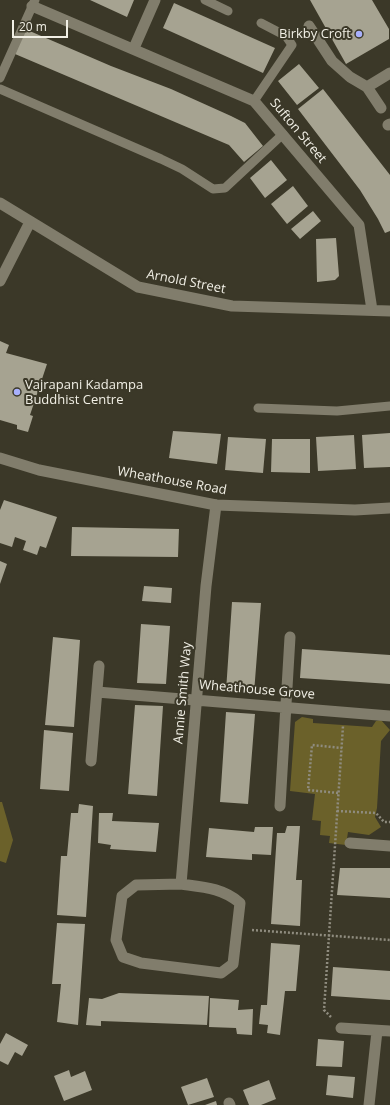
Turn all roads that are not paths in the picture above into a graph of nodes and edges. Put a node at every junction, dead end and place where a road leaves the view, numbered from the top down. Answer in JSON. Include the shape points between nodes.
{"nodes":[{"id":1,"x":155,"y":0,"type":"edge"},
{"id":2,"x":205,"y":0,"type":"edge"},
{"id":3,"x":34,"y":3,"type":"edge"},
{"id":4,"x":228,"y":11,"type":"dead end"},
{"id":5,"x":261,"y":23,"type":"dead end"},
{"id":6,"x":309,"y":26,"type":"dead end"},
{"id":7,"x":134,"y":48,"type":"junction"},
{"id":8,"x":390,"y":73,"type":"edge"},
{"id":9,"x":0,"y":78,"type":"edge"},
{"id":10,"x":367,"y":87,"type":"junction"},
{"id":11,"x":0,"y":89,"type":"edge"},
{"id":12,"x":254,"y":101,"type":"junction"},
{"id":13,"x":381,"y":108,"type":"dead end"},
{"id":14,"x":283,"y":134,"type":"junction"},
{"id":15,"x":0,"y":203,"type":"edge"},
{"id":16,"x":30,"y":222,"type":"junction"},
{"id":17,"x":0,"y":281,"type":"edge"},
{"id":18,"x":372,"y":310,"type":"junction"},
{"id":19,"x":390,"y":311,"type":"edge"},
{"id":20,"x":390,"y":406,"type":"edge"},
{"id":21,"x":258,"y":408,"type":"dead end"},
{"id":22,"x":0,"y":458,"type":"edge"},
{"id":23,"x":216,"y":505,"type":"junction"},
{"id":24,"x":390,"y":508,"type":"edge"},
{"id":25,"x":290,"y":637,"type":"dead end"},
{"id":26,"x":99,"y":666,"type":"dead end"},
{"id":27,"x":97,"y":692,"type":"junction"},
{"id":28,"x":196,"y":699,"type":"junction"},
{"id":29,"x":286,"y":707,"type":"junction"},
{"id":30,"x":390,"y":716,"type":"edge"},
{"id":31,"x":91,"y":761,"type":"dead end"},
{"id":32,"x":280,"y":806,"type":"dead end"},
{"id":33,"x":350,"y":843,"type":"dead end"},
{"id":34,"x":390,"y":846,"type":"edge"},
{"id":35,"x":181,"y":884,"type":"junction"},
{"id":36,"x":341,"y":1028,"type":"road end"},
{"id":37,"x":376,"y":1031,"type":"junction"},
{"id":38,"x":390,"y":1031,"type":"edge"},
{"id":39,"x":369,"y":1105,"type":"edge"}],
"edges":[{"from":1,"to":7,"type":"street"},
{"from":2,"to":4,"type":"lane"},
{"from":3,"to":7,"type":"street","name":"Sufton Street"},
{"from":3,"to":9,"type":"lane"},
{"from":5,"to":12,"type":"lane","via":[[286,36],[292,45]]},
{"from":6,"to":10,"type":"street","via":[[332,62]]},
{"from":7,"to":12,"type":"street","name":"Sufton Street"},
{"from":8,"to":10,"type":"street"},
{"from":10,"to":13,"type":"street"},
{"from":11,"to":14,"type":"lane","via":[[161,159],[213,189],[225,188]]},
{"from":12,"to":14,"type":"street","name":"Sufton Street"},
{"from":14,"to":18,"type":"street","name":"Sufton Street","via":[[359,225]]},
{"from":15,"to":16,"type":"street","name":"Arnold Street"},
{"from":16,"to":17,"type":"street"},
{"from":16,"to":18,"type":"street","name":"Arnold Street","via":[[138,287],[232,306]]},
{"from":18,"to":19,"type":"street","name":"Arnold Street"},
{"from":20,"to":21,"type":"lane","via":[[337,410]]},
{"from":22,"to":23,"type":"street","name":"Wheathouse Road","via":[[39,470]]},
{"from":23,"to":24,"type":"street","name":"Wheathouse Road","via":[[355,510]]},
{"from":23,"to":28,"type":"street","name":"Annie Smith Way"},
{"from":25,"to":29,"type":"street"},
{"from":26,"to":27,"type":"street"},
{"from":27,"to":28,"type":"street","name":"Wheathouse Grove"},
{"from":27,"to":31,"type":"street"},
{"from":28,"to":29,"type":"street","name":"Wheathouse Grove"},
{"from":28,"to":35,"type":"street","name":"Annie Smith Way"},
{"from":29,"to":30,"type":"street","name":"Wheathouse Grove"},
{"from":29,"to":32,"type":"street"},
{"from":33,"to":34,"type":"street"},
{"from":35,"to":35,"type":"street","via":[[230,894],[240,903],[233,964],[221,973],[141,963],[123,957],[116,940],[122,896],[136,885]]},
{"from":36,"to":37,"type":"street"},
{"from":37,"to":38,"type":"street"},
{"from":37,"to":39,"type":"street"}]}
